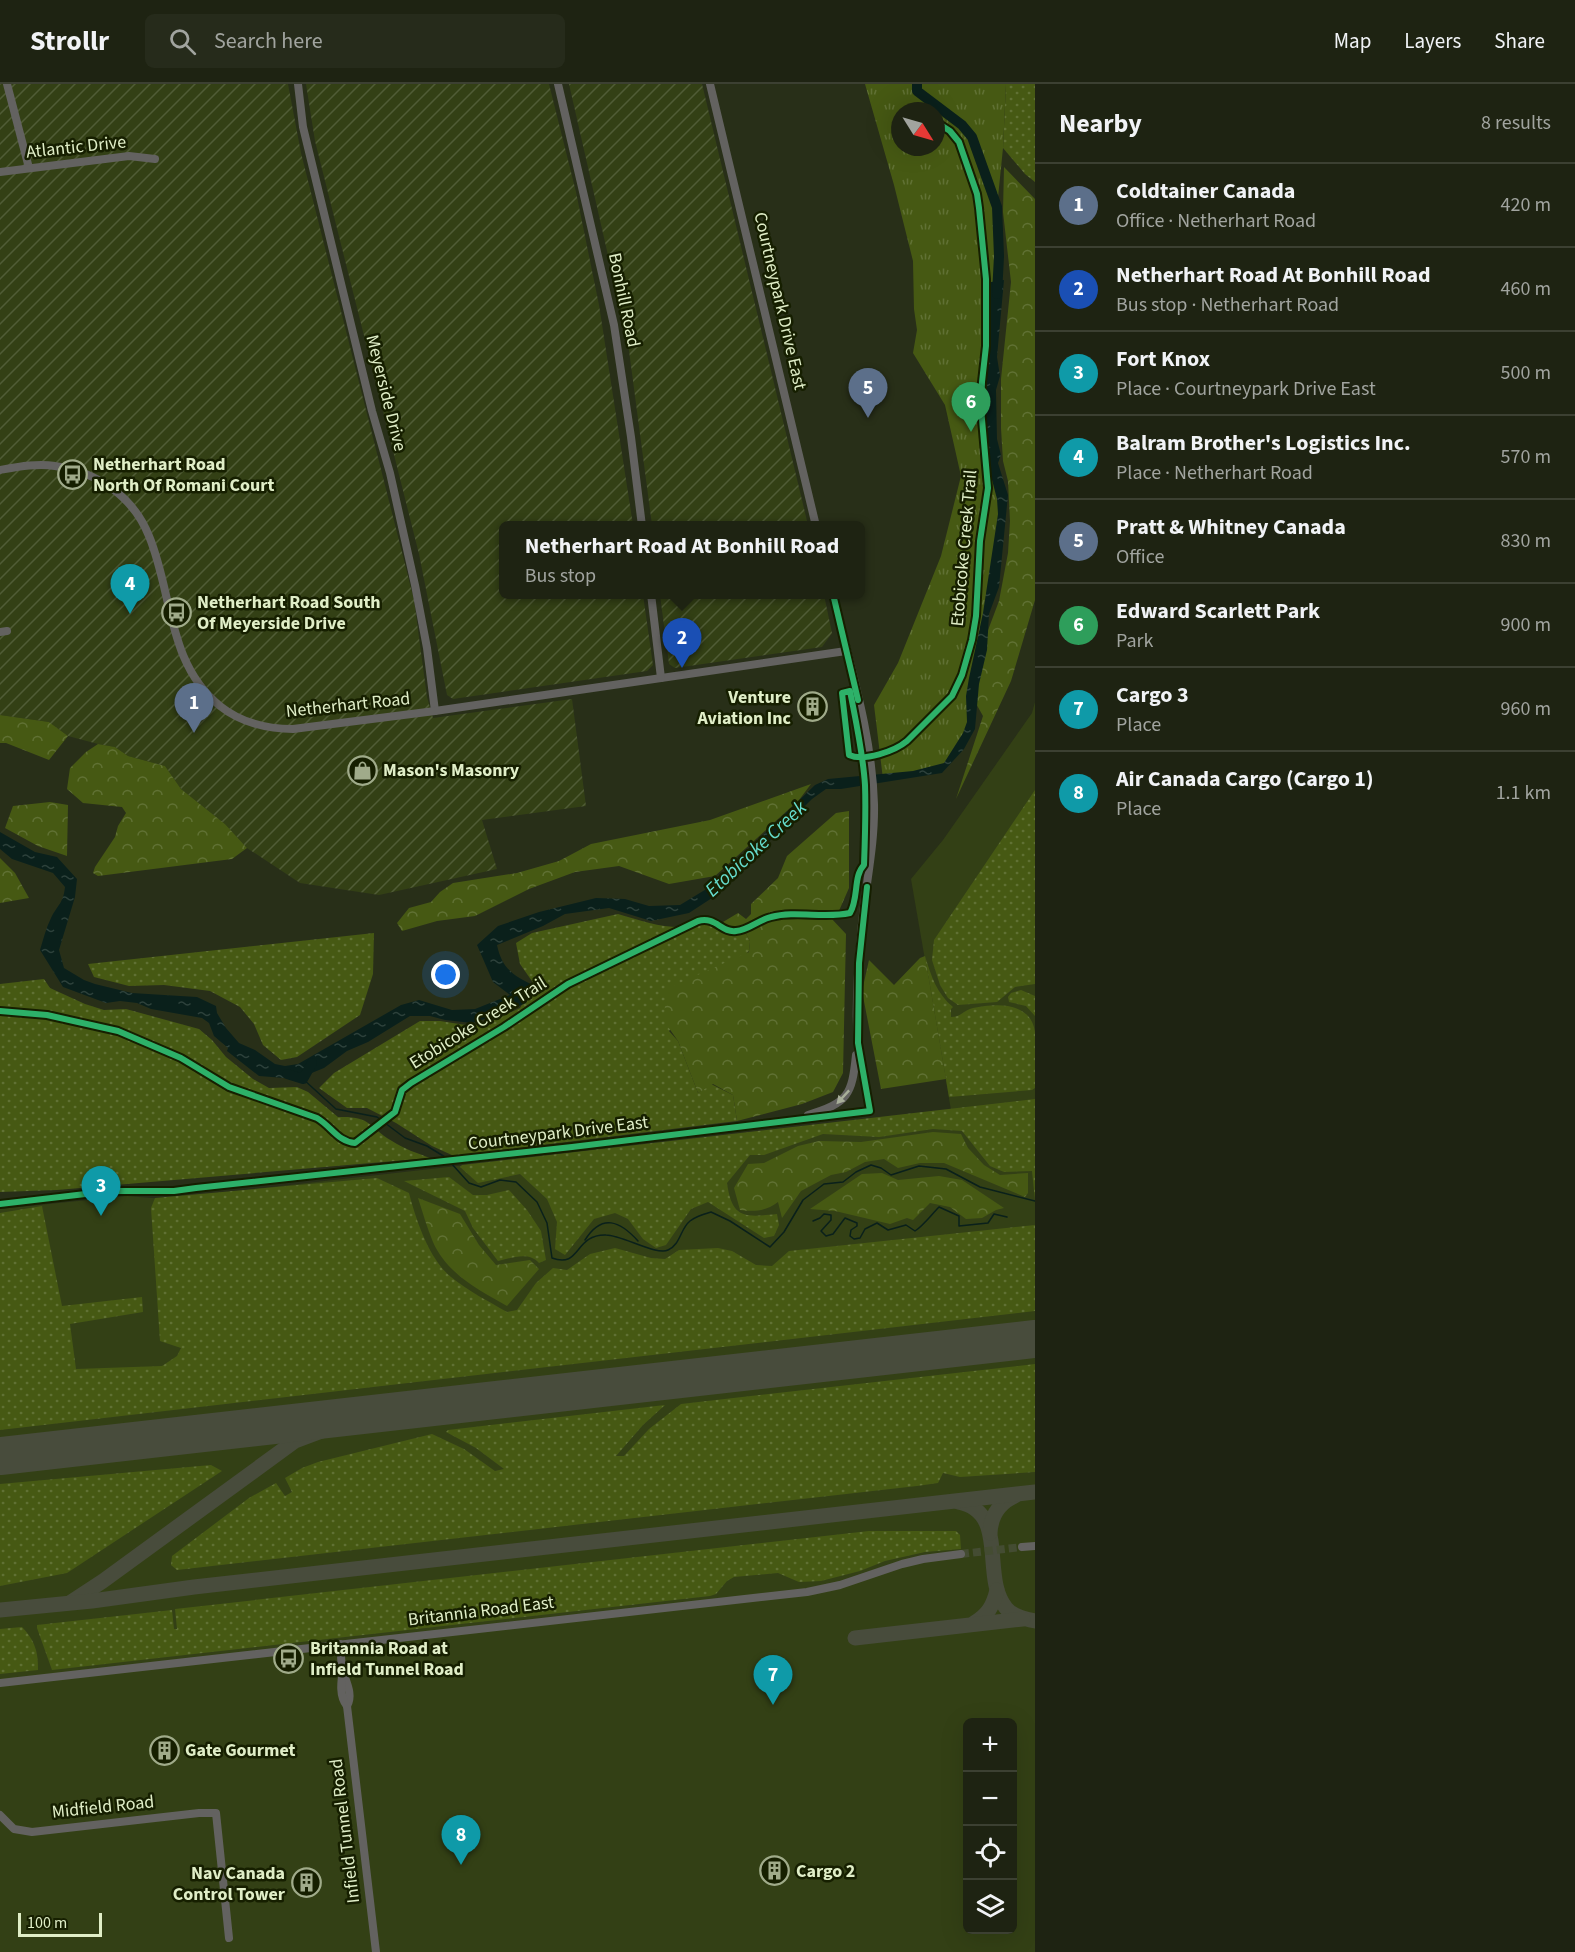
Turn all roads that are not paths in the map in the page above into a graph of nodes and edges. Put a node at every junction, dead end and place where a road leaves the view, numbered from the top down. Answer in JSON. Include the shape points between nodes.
{"nodes":[{"id":1,"x":7,"y":84,"type":"edge"},
{"id":2,"x":298,"y":84,"type":"edge"},
{"id":3,"x":558,"y":84,"type":"edge"},
{"id":4,"x":710,"y":84,"type":"edge"},
{"id":5,"x":154,"y":159,"type":"dead end"},
{"id":6,"x":28,"y":168,"type":"junction"},
{"id":7,"x":0,"y":171,"type":"edge"},
{"id":8,"x":0,"y":470,"type":"edge"},
{"id":9,"x":642,"y":521,"type":"edge"},
{"id":10,"x":815,"y":521,"type":"edge"},
{"id":11,"x":652,"y":599,"type":"edge"},
{"id":12,"x":834,"y":599,"type":"edge"},
{"id":13,"x":846,"y":651,"type":"junction"},
{"id":14,"x":661,"y":678,"type":"junction"},
{"id":15,"x":435,"y":711,"type":"junction"},
{"id":16,"x":858,"y":1043,"type":"junction"},
{"id":17,"x":789,"y":1120,"type":"junction"},
{"id":18,"x":0,"y":1204,"type":"edge"},
{"id":19,"x":1035,"y":1546,"type":"edge"},
{"id":20,"x":1022,"y":1547,"type":"tunnel mouth"},
{"id":21,"x":961,"y":1554,"type":"tunnel mouth"},
{"id":22,"x":340,"y":1644,"type":"junction"},
{"id":23,"x":0,"y":1683,"type":"edge"},
{"id":24,"x":0,"y":1815,"type":"edge"},
{"id":25,"x":229,"y":1938,"type":"dead end"},
{"id":26,"x":376,"y":1952,"type":"edge"}],
"edges":[{"from":1,"to":6,"type":"street"},
{"from":2,"to":15,"type":"street","name":"Meyerside Drive","via":[[303,125],[415,585]]},
{"from":3,"to":9,"type":"street","name":"Bonhill Road","via":[[614,325]]},
{"from":4,"to":10,"type":"street","name":"Courtneypark Drive East"},
{"from":5,"to":6,"type":"street","name":"Atlantic Drive","via":[[129,156]]},
{"from":6,"to":7,"type":"street","name":"Atlantic Drive"},
{"from":8,"to":15,"type":"street","name":"Netherhart Road","via":[[53,465],[76,470],[110,486],[127,502],[149,536],[185,662],[204,691],[229,713],[277,729]]},
{"from":11,"to":14,"type":"street"},
{"from":12,"to":13,"type":"street","name":"Courtneypark Drive East"},
{"from":13,"to":14,"type":"street","name":"Netherhart Road"},
{"from":13,"to":16,"type":"street","name":"Courtneypark Drive East","via":[[872,772],[873,823],[859,952]]},
{"from":14,"to":15,"type":"street","name":"Netherhart Road"},
{"from":16,"to":17,"type":"street","one_way":true,"via":[[854,1082],[841,1101]]},
{"from":16,"to":17,"type":"street","name":"Courtneypark Drive East","via":[[870,1111]]},
{"from":17,"to":18,"type":"street","name":"Courtneypark Drive East","via":[[174,1191],[111,1191]]},
{"from":19,"to":20,"type":"street"},
{"from":21,"to":22,"type":"street","name":"Britannia Road East","via":[[902,1564],[840,1586],[807,1592]]},
{"from":22,"to":23,"type":"street","name":"Britannia Road East"},
{"from":22,"to":26,"type":"street","name":"Infield Tunnel Road","via":[[343,1702],[347,1706]]},
{"from":24,"to":25,"type":"street","name":"Midfield Road","via":[[14,1829],[32,1832],[216,1813]]}]}
